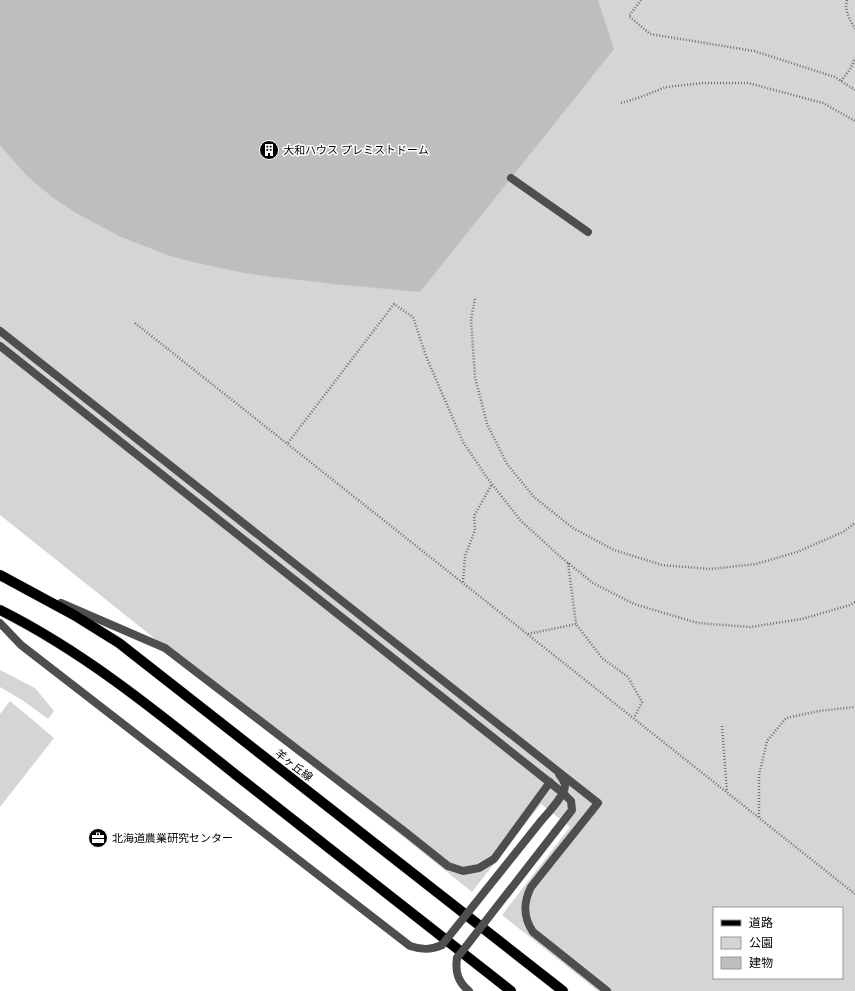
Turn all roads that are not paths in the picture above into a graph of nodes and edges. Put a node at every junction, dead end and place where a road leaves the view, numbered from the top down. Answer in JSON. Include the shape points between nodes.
{"nodes":[{"id":1,"x":511,"y":178,"type":"dead end"},
{"id":2,"x":588,"y":232,"type":"dead end"},
{"id":3,"x":0,"y":331,"type":"edge"},
{"id":4,"x":0,"y":346,"type":"edge"},
{"id":5,"x":0,"y":575,"type":"edge"},
{"id":6,"x":23,"y":587,"type":"junction"},
{"id":7,"x":0,"y":610,"type":"edge"},
{"id":8,"x":0,"y":623,"type":"edge"},
{"id":9,"x":553,"y":768,"type":"junction"},
{"id":10,"x":550,"y":782,"type":"junction"},
{"id":11,"x":563,"y":793,"type":"junction"},
{"id":12,"x":469,"y":991,"type":"edge"},
{"id":13,"x":511,"y":991,"type":"edge"},
{"id":14,"x":563,"y":991,"type":"edge"},
{"id":15,"x":607,"y":991,"type":"edge"}],
"edges":[{"from":1,"to":2,"type":"lane"},
{"from":3,"to":9,"type":"lane"},
{"from":4,"to":10,"type":"lane"},
{"from":5,"to":6,"type":"main road","name":"羊ヶ丘線"},
{"from":6,"to":10,"type":"lane","via":[[165,648],[442,862],[455,869],[479,868],[494,859]]},
{"from":6,"to":14,"type":"main road","name":"羊ヶ丘線","via":[[119,643]]},
{"from":7,"to":13,"type":"main road","via":[[46,634],[104,673]]},
{"from":8,"to":11,"type":"lane","bridge":true,"via":[[21,645],[410,946],[425,949],[442,945]]},
{"from":9,"to":11,"type":"lane","via":[[564,781]]},
{"from":9,"to":15,"type":"lane","via":[[598,803],[527,895],[526,920],[533,932]]},
{"from":10,"to":11,"type":"lane"},
{"from":11,"to":12,"type":"lane","bridge":true,"via":[[571,801],[570,815],[457,958],[457,975]]}]}
